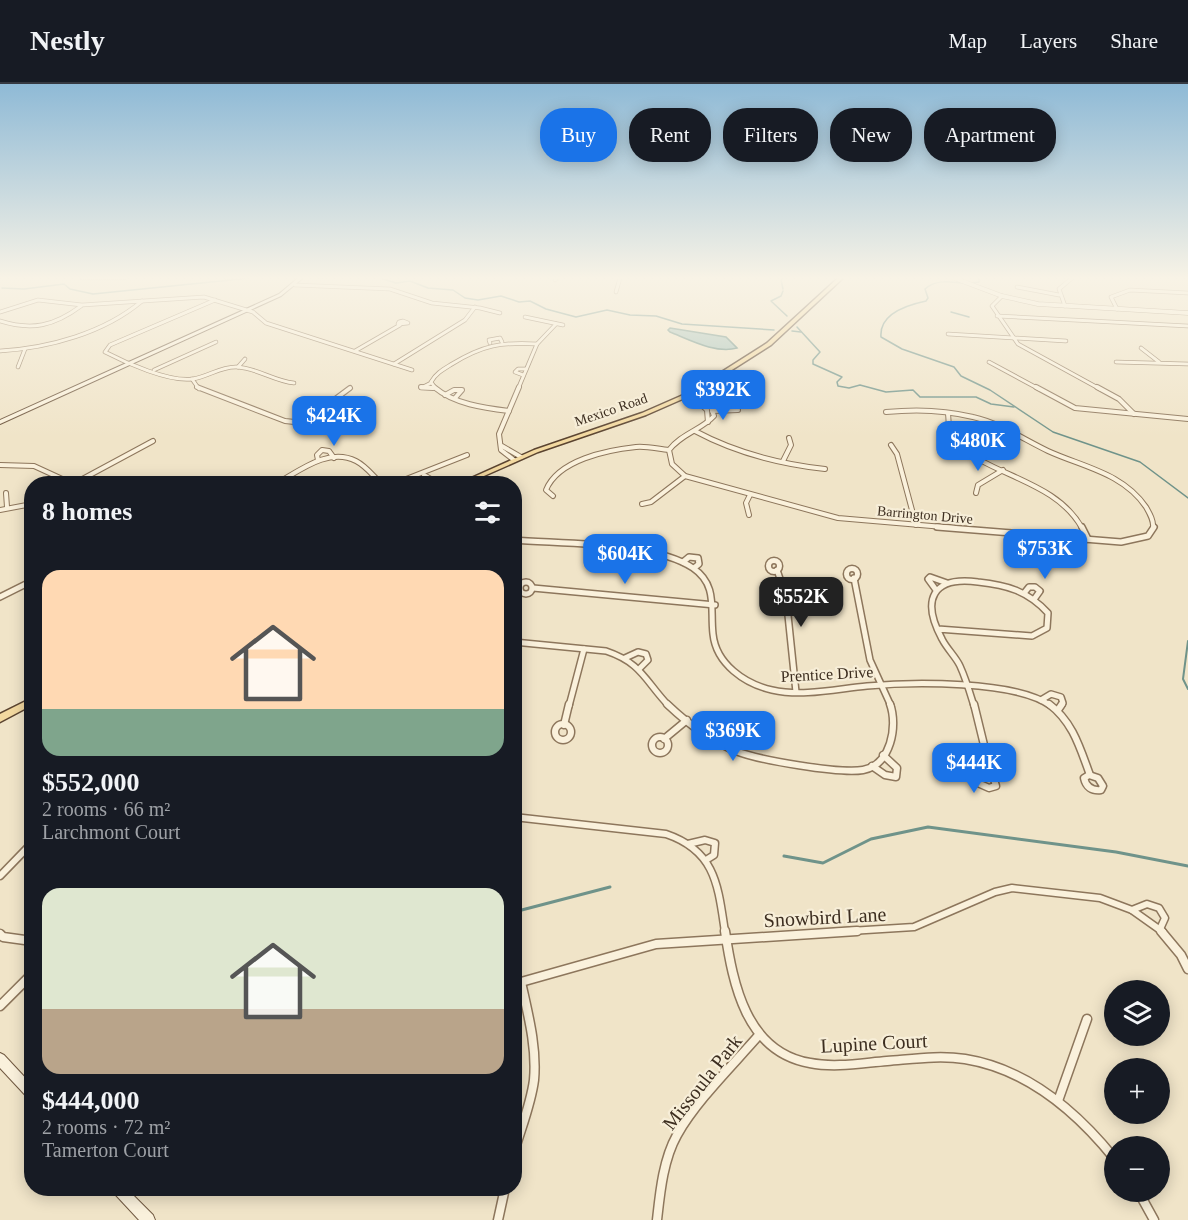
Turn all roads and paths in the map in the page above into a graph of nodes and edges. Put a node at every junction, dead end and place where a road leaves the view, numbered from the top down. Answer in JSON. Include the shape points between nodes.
{"nodes":[{"id":1,"x":87,"y":331,"type":"edge"},
{"id":2,"x":145,"y":331,"type":"edge"},
{"id":3,"x":200,"y":331,"type":"edge"},
{"id":4,"x":291,"y":331,"type":"edge"},
{"id":5,"x":390,"y":331,"type":"edge"},
{"id":6,"x":447,"y":331,"type":"edge"},
{"id":7,"x":549,"y":331,"type":"edge"},
{"id":8,"x":783,"y":331,"type":"edge"},
{"id":9,"x":1007,"y":331,"type":"edge"},
{"id":10,"x":948,"y":334,"type":"dead end"},
{"id":11,"x":1013,"y":339,"type":"junction"},
{"id":12,"x":1066,"y":341,"type":"dead end"},
{"id":13,"x":216,"y":342,"type":"dead end"},
{"id":14,"x":537,"y":344,"type":"junction"},
{"id":15,"x":1141,"y":348,"type":"dead end"},
{"id":16,"x":25,"y":349,"type":"junction"},
{"id":17,"x":0,"y":351,"type":"edge"},
{"id":18,"x":355,"y":351,"type":"junction"},
{"id":19,"x":245,"y":359,"type":"dead end"},
{"id":20,"x":131,"y":362,"type":"junction"},
{"id":21,"x":989,"y":362,"type":"dead end"},
{"id":22,"x":1116,"y":362,"type":"dead end"},
{"id":23,"x":1160,"y":363,"type":"junction"},
{"id":24,"x":394,"y":364,"type":"junction"},
{"id":25,"x":1188,"y":364,"type":"edge"},
{"id":26,"x":18,"y":367,"type":"dead end"},
{"id":27,"x":237,"y":367,"type":"junction"},
{"id":28,"x":412,"y":369,"type":"dead end"},
{"id":29,"x":526,"y":369,"type":"junction"},
{"id":30,"x":154,"y":370,"type":"junction"},
{"id":31,"x":523,"y":375,"type":"junction"},
{"id":32,"x":192,"y":379,"type":"junction"},
{"id":33,"x":294,"y":383,"type":"dead end"},
{"id":34,"x":431,"y":383,"type":"junction"},
{"id":35,"x":350,"y":388,"type":"dead end"},
{"id":36,"x":433,"y":388,"type":"junction"},
{"id":37,"x":694,"y":394,"type":"junction"},
{"id":38,"x":445,"y":395,"type":"junction"},
{"id":39,"x":455,"y":398,"type":"junction"},
{"id":40,"x":738,"y":410,"type":"dead end"},
{"id":41,"x":509,"y":411,"type":"junction"},
{"id":42,"x":707,"y":411,"type":"junction"},
{"id":43,"x":714,"y":411,"type":"junction"},
{"id":44,"x":886,"y":412,"type":"dead end"},
{"id":45,"x":948,"y":414,"type":"junction"},
{"id":46,"x":1134,"y":414,"type":"junction"},
{"id":47,"x":1188,"y":419,"type":"edge"},
{"id":48,"x":0,"y":422,"type":"edge"},
{"id":49,"x":708,"y":422,"type":"junction"},
{"id":50,"x":303,"y":423,"type":"junction"},
{"id":51,"x":323,"y":424,"type":"dead end"},
{"id":52,"x":695,"y":430,"type":"junction"},
{"id":53,"x":789,"y":438,"type":"dead end"},
{"id":54,"x":153,"y":441,"type":"dead end"},
{"id":55,"x":891,"y":445,"type":"dead end"},
{"id":56,"x":502,"y":446,"type":"junction"},
{"id":57,"x":669,"y":450,"type":"junction"},
{"id":58,"x":467,"y":455,"type":"dead end"},
{"id":59,"x":521,"y":457,"type":"junction"},
{"id":60,"x":334,"y":458,"type":"junction"},
{"id":61,"x":318,"y":460,"type":"junction"},
{"id":62,"x":514,"y":460,"type":"junction"},
{"id":63,"x":783,"y":461,"type":"junction"},
{"id":64,"x":0,"y":465,"type":"edge"},
{"id":65,"x":825,"y":469,"type":"dead end"},
{"id":66,"x":1003,"y":470,"type":"junction"},
{"id":67,"x":423,"y":474,"type":"junction"},
{"id":68,"x":57,"y":476,"type":"edge"},
{"id":69,"x":86,"y":476,"type":"edge"},
{"id":70,"x":291,"y":476,"type":"edge"},
{"id":71,"x":373,"y":476,"type":"edge"},
{"id":72,"x":417,"y":476,"type":"edge"},
{"id":73,"x":429,"y":476,"type":"edge"},
{"id":74,"x":479,"y":476,"type":"edge"},
{"id":75,"x":685,"y":476,"type":"junction"},
{"id":76,"x":6,"y":492,"type":"dead end"},
{"id":77,"x":976,"y":493,"type":"dead end"},
{"id":78,"x":750,"y":495,"type":"junction"},
{"id":79,"x":553,"y":496,"type":"dead end"},
{"id":80,"x":642,"y":504,"type":"dead end"},
{"id":81,"x":24,"y":505,"type":"edge"},
{"id":82,"x":7,"y":507,"type":"junction"},
{"id":83,"x":0,"y":510,"type":"edge"},
{"id":84,"x":749,"y":515,"type":"dead end"},
{"id":85,"x":916,"y":525,"type":"junction"},
{"id":86,"x":1088,"y":539,"type":"junction"},
{"id":87,"x":522,"y":541,"type":"edge"},
{"id":88,"x":683,"y":562,"type":"junction"},
{"id":89,"x":694,"y":568,"type":"junction"},
{"id":90,"x":777,"y":570,"type":"dead end"},
{"id":91,"x":854,"y":578,"type":"dead end"},
{"id":92,"x":946,"y":583,"type":"junction"},
{"id":93,"x":24,"y":585,"type":"edge"},
{"id":94,"x":533,"y":588,"type":"dead end"},
{"id":95,"x":936,"y":590,"type":"junction"},
{"id":96,"x":1024,"y":592,"type":"junction"},
{"id":97,"x":0,"y":597,"type":"edge"},
{"id":98,"x":1035,"y":598,"type":"junction"},
{"id":99,"x":715,"y":605,"type":"junction"},
{"id":100,"x":938,"y":628,"type":"junction"},
{"id":101,"x":522,"y":643,"type":"edge"},
{"id":102,"x":584,"y":648,"type":"junction"},
{"id":103,"x":626,"y":658,"type":"junction"},
{"id":104,"x":640,"y":668,"type":"junction"},
{"id":105,"x":881,"y":685,"type":"junction"},
{"id":106,"x":967,"y":687,"type":"junction"},
{"id":107,"x":796,"y":692,"type":"junction"},
{"id":108,"x":1041,"y":700,"type":"junction"},
{"id":109,"x":24,"y":705,"type":"edge"},
{"id":110,"x":1058,"y":710,"type":"junction"},
{"id":111,"x":0,"y":718,"type":"edge"},
{"id":112,"x":687,"y":720,"type":"junction"},
{"id":113,"x":564,"y":725,"type":"dead end"},
{"id":114,"x":664,"y":739,"type":"dead end"},
{"id":115,"x":884,"y":755,"type":"junction"},
{"id":116,"x":872,"y":766,"type":"junction"},
{"id":117,"x":988,"y":774,"type":"dead end"},
{"id":118,"x":1090,"y":775,"type":"dead end"},
{"id":119,"x":522,"y":818,"type":"edge"},
{"id":120,"x":688,"y":844,"type":"junction"},
{"id":121,"x":24,"y":851,"type":"edge"},
{"id":122,"x":706,"y":860,"type":"junction"},
{"id":123,"x":0,"y":876,"type":"edge"},
{"id":124,"x":1132,"y":910,"type":"junction"},
{"id":125,"x":1160,"y":929,"type":"junction"},
{"id":126,"x":0,"y":934,"type":"edge"},
{"id":127,"x":726,"y":938,"type":"junction"},
{"id":128,"x":24,"y":940,"type":"edge"},
{"id":129,"x":1188,"y":969,"type":"edge"},
{"id":130,"x":24,"y":982,"type":"edge"},
{"id":131,"x":522,"y":982,"type":"edge"},
{"id":132,"x":522,"y":998,"type":"edge"},
{"id":133,"x":1,"y":1004,"type":"edge"},
{"id":134,"x":1087,"y":1019,"type":"dead end"},
{"id":135,"x":759,"y":1035,"type":"junction"},
{"id":136,"x":0,"y":1059,"type":"edge"},
{"id":137,"x":24,"y":1085,"type":"edge"},
{"id":138,"x":1058,"y":1101,"type":"junction"},
{"id":139,"x":522,"y":1124,"type":"edge"},
{"id":140,"x":1104,"y":1146,"type":"edge"},
{"id":141,"x":125,"y":1196,"type":"edge"},
{"id":142,"x":502,"y":1196,"type":"edge"},
{"id":143,"x":1144,"y":1202,"type":"edge"},
{"id":144,"x":148,"y":1220,"type":"edge"},
{"id":145,"x":498,"y":1220,"type":"edge"},
{"id":146,"x":657,"y":1220,"type":"edge"},
{"id":147,"x":1154,"y":1220,"type":"edge"}],
"edges":[{"from":1,"to":16,"type":"street"},
{"from":2,"to":20,"type":"street","via":[[106,348],[107,353]]},
{"from":3,"to":20,"type":"main road"},
{"from":4,"to":18,"type":"street"},
{"from":5,"to":18,"type":"street"},
{"from":6,"to":24,"type":"street"},
{"from":7,"to":14,"type":"street"},
{"from":8,"to":37,"type":"main road","name":"Mexico Road"},
{"from":9,"to":11,"type":"street"},
{"from":10,"to":11,"type":"street"},
{"from":11,"to":12,"type":"street"},
{"from":11,"to":46,"type":"street","via":[[1119,399]]},
{"from":13,"to":30,"type":"street"},
{"from":14,"to":29,"type":"street"},
{"from":14,"to":34,"type":"street","via":[[490,343],[437,374]]},
{"from":15,"to":23,"type":"street"},
{"from":16,"to":17,"type":"street"},
{"from":16,"to":26,"type":"street"},
{"from":18,"to":24,"type":"street"},
{"from":19,"to":27,"type":"street"},
{"from":20,"to":30,"type":"street"},
{"from":20,"to":48,"type":"main road"},
{"from":21,"to":46,"type":"street","via":[[1075,408]]},
{"from":22,"to":23,"type":"street"},
{"from":23,"to":25,"type":"street"},
{"from":24,"to":28,"type":"street"},
{"from":27,"to":32,"type":"street"},
{"from":27,"to":33,"type":"street"},
{"from":29,"to":31,"type":"street"},
{"from":29,"to":31,"type":"street","via":[[515,372]]},
{"from":30,"to":32,"type":"street","via":[[176,379]]},
{"from":31,"to":41,"type":"street"},
{"from":32,"to":50,"type":"street","via":[[198,387],[285,421]]},
{"from":34,"to":36,"type":"street"},
{"from":34,"to":36,"type":"street","via":[[421,387]]},
{"from":35,"to":50,"type":"street"},
{"from":36,"to":38,"type":"street"},
{"from":37,"to":42,"type":"street"},
{"from":37,"to":43,"type":"street","via":[[705,399]]},
{"from":37,"to":59,"type":"main road","name":"Mexico Road"},
{"from":38,"to":39,"type":"street"},
{"from":38,"to":39,"type":"street","via":[[462,390]]},
{"from":39,"to":41,"type":"street"},
{"from":40,"to":43,"type":"street"},
{"from":41,"to":56,"type":"street","via":[[499,434]]},
{"from":42,"to":43,"type":"street"},
{"from":42,"to":49,"type":"street"},
{"from":43,"to":49,"type":"street"},
{"from":44,"to":45,"type":"street","name":"Barrington Drive"},
{"from":45,"to":66,"type":"street","via":[[950,434],[956,441]]},
{"from":45,"to":86,"type":"street","name":"Barrington Drive","via":[[992,422],[1057,455],[1101,471],[1121,482],[1151,513],[1154,526],[1148,536],[1121,542]]},
{"from":46,"to":47,"type":"street"},
{"from":49,"to":52,"type":"street"},
{"from":50,"to":51,"type":"street"},
{"from":52,"to":57,"type":"street","via":[[676,440]]},
{"from":52,"to":63,"type":"street","via":[[726,447]]},
{"from":53,"to":63,"type":"street","via":[[791,445]]},
{"from":54,"to":69,"type":"street"},
{"from":55,"to":85,"type":"street","via":[[897,454]]},
{"from":56,"to":59,"type":"street"},
{"from":56,"to":62,"type":"street","via":[[501,450]]},
{"from":57,"to":75,"type":"street","via":[[672,464]]},
{"from":57,"to":79,"type":"street","via":[[638,447],[615,451],[558,471],[548,480],[546,490]]},
{"from":58,"to":67,"type":"street"},
{"from":59,"to":62,"type":"main road","name":"Mexico Road"},
{"from":60,"to":61,"type":"street"},
{"from":60,"to":61,"type":"street","via":[[329,451],[322,450]]},
{"from":60,"to":71,"type":"street","via":[[359,463]]},
{"from":61,"to":70,"type":"street"},
{"from":62,"to":74,"type":"main road","name":"Mexico Road"},
{"from":63,"to":65,"type":"street"},
{"from":64,"to":68,"type":"street","via":[[34,466]]},
{"from":66,"to":77,"type":"street","via":[[978,485]]},
{"from":66,"to":86,"type":"street","via":[[1066,505]]},
{"from":67,"to":72,"type":"street"},
{"from":67,"to":73,"type":"street"},
{"from":75,"to":78,"type":"street","name":"Barrington Drive"},
{"from":75,"to":80,"type":"street","via":[[651,502]]},
{"from":76,"to":82,"type":"street"},
{"from":78,"to":84,"type":"street","via":[[746,503]]},
{"from":78,"to":85,"type":"street","name":"Barrington Drive","via":[[838,518]]},
{"from":81,"to":82,"type":"street"},
{"from":82,"to":83,"type":"street"},
{"from":85,"to":86,"type":"street","name":"Barrington Drive"},
{"from":87,"to":88,"type":"street","name":"Prentice Drive","via":[[653,553]]},
{"from":88,"to":89,"type":"street","name":"Prentice Drive"},
{"from":88,"to":89,"type":"street","name":"Prentice Drive","via":[[689,557],[698,558],[699,564]]},
{"from":89,"to":99,"type":"street","name":"Prentice Drive","via":[[706,582]]},
{"from":90,"to":107,"type":"street","via":[[786,596]]},
{"from":91,"to":105,"type":"street","via":[[870,659]]},
{"from":92,"to":95,"type":"street"},
{"from":92,"to":95,"type":"street","via":[[930,577],[928,583]]},
{"from":92,"to":96,"type":"street","via":[[999,585]]},
{"from":93,"to":97,"type":"street"},
{"from":94,"to":99,"type":"street"},
{"from":95,"to":100,"type":"street","via":[[932,606]]},
{"from":96,"to":98,"type":"street"},
{"from":96,"to":98,"type":"street","via":[[1029,587],[1037,588],[1041,591]]},
{"from":98,"to":100,"type":"street","via":[[1048,613],[1049,622],[1047,628],[1032,636]]},
{"from":99,"to":107,"type":"street","name":"Prentice Drive","via":[[714,641],[730,668],[758,686]]},
{"from":100,"to":106,"type":"street","via":[[942,641],[960,665]]},
{"from":101,"to":102,"type":"street"},
{"from":102,"to":103,"type":"street"},
{"from":102,"to":113,"type":"street"},
{"from":103,"to":104,"type":"street"},
{"from":103,"to":104,"type":"street","via":[[638,652],[646,654],[648,660]]},
{"from":104,"to":112,"type":"street","via":[[662,698]]},
{"from":105,"to":106,"type":"street","name":"Prentice Drive"},
{"from":105,"to":107,"type":"street","name":"Prentice Drive"},
{"from":105,"to":115,"type":"street","via":[[895,721]]},
{"from":106,"to":108,"type":"street","name":"Prentice Drive"},
{"from":106,"to":117,"type":"street","via":[[987,755]]},
{"from":108,"to":110,"type":"street","name":"Prentice Drive"},
{"from":108,"to":110,"type":"street","name":"Prentice Drive","via":[[1051,694],[1059,696],[1064,703]]},
{"from":109,"to":111,"type":"main road"},
{"from":110,"to":118,"type":"street","name":"Prentice Drive"},
{"from":112,"to":114,"type":"street"},
{"from":112,"to":116,"type":"street","via":[[724,746],[762,759],[852,770]]},
{"from":115,"to":116,"type":"street"},
{"from":115,"to":116,"type":"street","via":[[897,768],[896,777],[885,776]]},
{"from":119,"to":120,"type":"street","name":"Lupine Court","via":[[666,834]]},
{"from":120,"to":122,"type":"street","name":"Lupine Court"},
{"from":120,"to":122,"type":"street","name":"Lupine Court","via":[[702,840],[715,843],[714,855]]},
{"from":121,"to":123,"type":"street"},
{"from":122,"to":127,"type":"street","name":"Lupine Court","via":[[715,879]]},
{"from":124,"to":125,"type":"street","name":"Snowbird Lane"},
{"from":124,"to":125,"type":"street","name":"Snowbird Lane","via":[[1147,903],[1160,908],[1164,918]]},
{"from":124,"to":127,"type":"street","name":"Snowbird Lane","via":[[1100,898],[1012,888],[900,929]]},
{"from":125,"to":129,"type":"street","name":"Snowbird Lane"},
{"from":126,"to":128,"type":"street"},
{"from":127,"to":131,"type":"street","name":"Snowbird Lane","via":[[656,944]]},
{"from":127,"to":135,"type":"street","name":"Lupine Court","via":[[739,999]]},
{"from":130,"to":133,"type":"street"},
{"from":132,"to":139,"type":"street","via":[[530,1027],[534,1071]]},
{"from":134,"to":138,"type":"street"},
{"from":135,"to":138,"type":"street","name":"Lupine Court","via":[[779,1051],[816,1066],[940,1057],[968,1060],[1001,1068]]},
{"from":135,"to":146,"type":"street","name":"Missoula Park","via":[[676,1137],[661,1185]]},
{"from":136,"to":137,"type":"main road"},
{"from":138,"to":140,"type":"street","name":"Lupine Court"},
{"from":141,"to":144,"type":"main road"},
{"from":142,"to":145,"type":"street"},
{"from":143,"to":147,"type":"street"}]}
